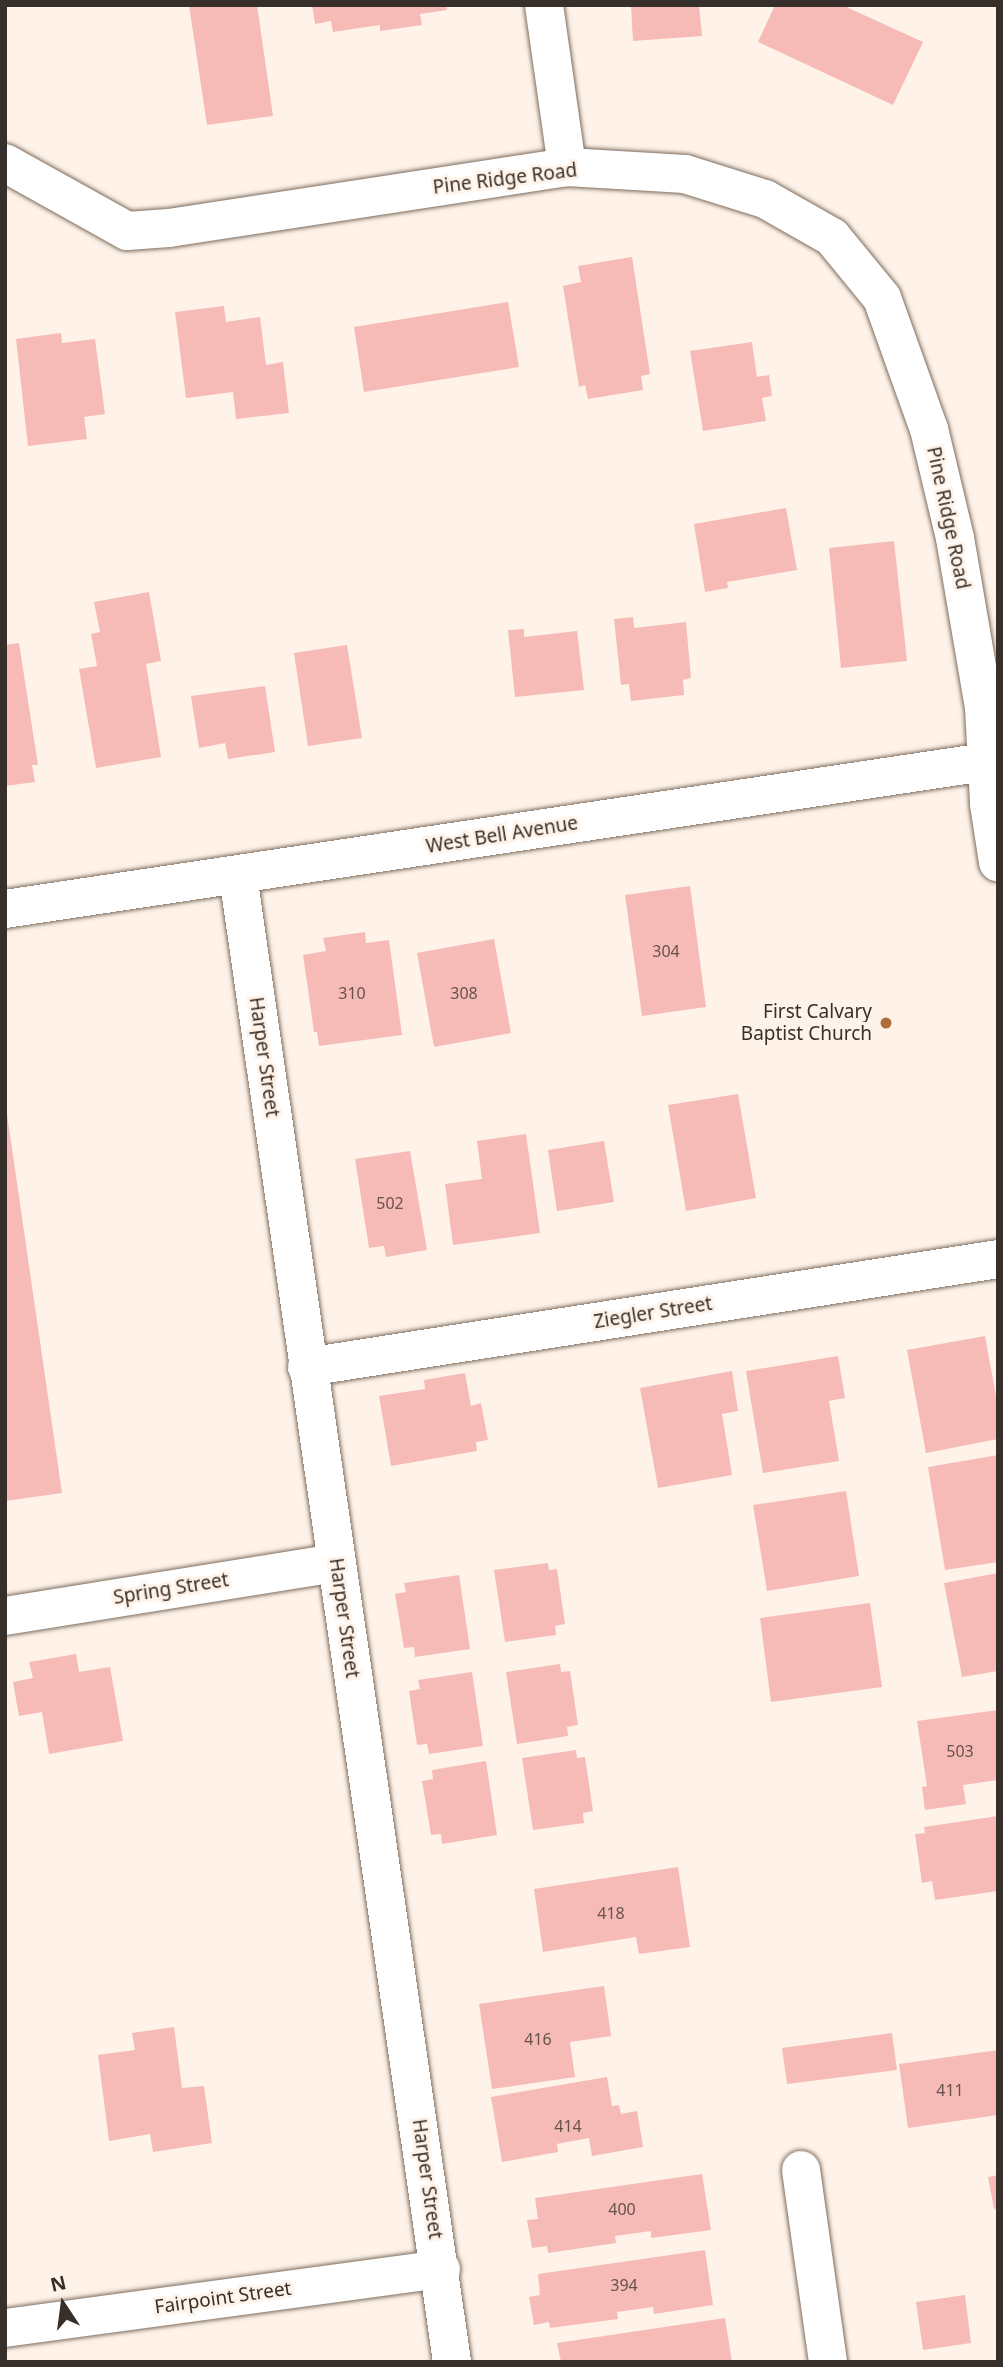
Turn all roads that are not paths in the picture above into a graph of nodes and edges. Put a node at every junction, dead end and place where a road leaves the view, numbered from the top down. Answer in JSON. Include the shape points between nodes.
{"nodes":[{"id":1,"x":544,"y":5,"type":"edge"},
{"id":2,"x":5,"y":163,"type":"edge"},
{"id":3,"x":567,"y":167,"type":"junction"},
{"id":4,"x":993,"y":761,"type":"edge"},
{"id":5,"x":998,"y":862,"type":"edge"},
{"id":6,"x":238,"y":874,"type":"junction"},
{"id":7,"x":5,"y":909,"type":"edge"},
{"id":8,"x":998,"y":1259,"type":"edge"},
{"id":9,"x":307,"y":1367,"type":"junction"},
{"id":10,"x":336,"y":1563,"type":"junction"},
{"id":11,"x":5,"y":1616,"type":"edge"},
{"id":12,"x":801,"y":2170,"type":"dead end"},
{"id":13,"x":440,"y":2269,"type":"junction"},
{"id":14,"x":5,"y":2328,"type":"edge"},
{"id":15,"x":452,"y":2362,"type":"edge"},
{"id":16,"x":828,"y":2362,"type":"edge"}],
"edges":[{"from":1,"to":3,"type":"street"},
{"from":2,"to":3,"type":"street","name":"Pine Ridge Road","via":[[127,231]]},
{"from":3,"to":4,"type":"street","name":"Pine Ridge Road","via":[[685,174],[765,199],[832,237],[882,298],[929,429],[955,538]]},
{"from":4,"to":5,"type":"street","name":"Pine Ridge Road","via":[[989,804]]},
{"from":4,"to":6,"type":"street","name":"West Bell Avenue"},
{"from":6,"to":7,"type":"street","name":"West Bell Avenue"},
{"from":6,"to":9,"type":"street","name":"Harper Street"},
{"from":8,"to":9,"type":"street","name":"Ziegler Street"},
{"from":9,"to":10,"type":"street","name":"Harper Street"},
{"from":10,"to":11,"type":"street","name":"Spring Street"},
{"from":10,"to":13,"type":"street","name":"Harper Street"},
{"from":12,"to":16,"type":"street"},
{"from":13,"to":14,"type":"street","name":"Fairpoint Street"},
{"from":13,"to":15,"type":"street","name":"Harper Street"}]}
